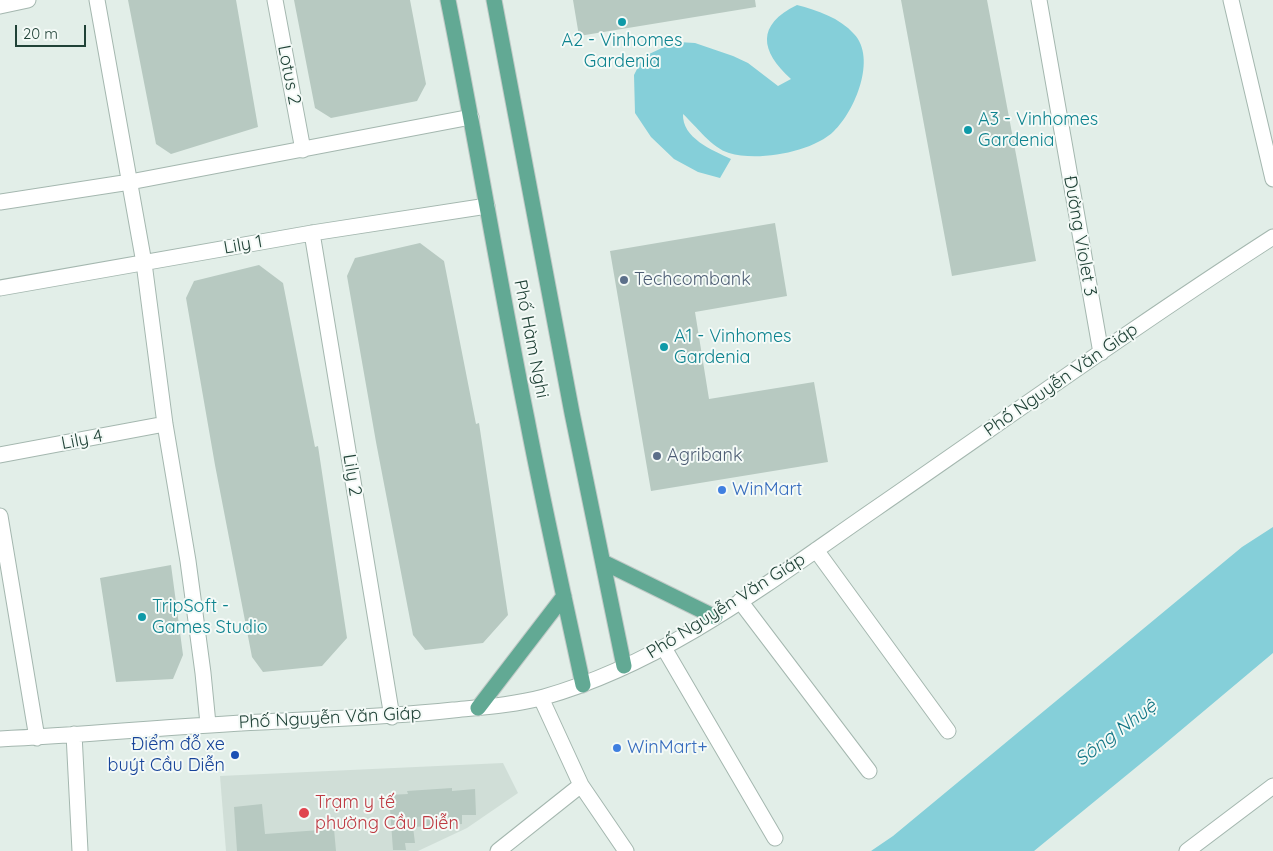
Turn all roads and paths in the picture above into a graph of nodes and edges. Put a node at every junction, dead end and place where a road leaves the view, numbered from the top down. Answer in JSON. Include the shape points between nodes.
{"nodes":[{"id":1,"x":28,"y":0,"type":"edge"},
{"id":2,"x":97,"y":0,"type":"edge"},
{"id":3,"x":275,"y":0,"type":"edge"},
{"id":4,"x":448,"y":0,"type":"edge"},
{"id":5,"x":494,"y":0,"type":"edge"},
{"id":6,"x":1039,"y":0,"type":"edge"},
{"id":7,"x":1231,"y":0,"type":"edge"},
{"id":8,"x":0,"y":6,"type":"edge"},
{"id":9,"x":471,"y":117,"type":"junction"},
{"id":10,"x":303,"y":150,"type":"junction"},
{"id":11,"x":1273,"y":179,"type":"edge"},
{"id":12,"x":130,"y":182,"type":"junction"},
{"id":13,"x":0,"y":202,"type":"edge"},
{"id":14,"x":486,"y":206,"type":"junction"},
{"id":15,"x":312,"y":233,"type":"junction"},
{"id":16,"x":1273,"y":237,"type":"edge"},
{"id":17,"x":144,"y":263,"type":"junction"},
{"id":18,"x":0,"y":288,"type":"edge"},
{"id":19,"x":1101,"y":353,"type":"junction"},
{"id":20,"x":165,"y":424,"type":"junction"},
{"id":21,"x":0,"y":455,"type":"edge"},
{"id":22,"x":0,"y":516,"type":"edge"},
{"id":23,"x":816,"y":550,"type":"junction"},
{"id":24,"x":603,"y":562,"type":"junction"},
{"id":25,"x":564,"y":596,"type":"junction"},
{"id":26,"x":740,"y":600,"type":"junction"},
{"id":27,"x":715,"y":617,"type":"junction"},
{"id":28,"x":664,"y":648,"type":"junction"},
{"id":29,"x":624,"y":666,"type":"junction"},
{"id":30,"x":583,"y":685,"type":"junction"},
{"id":31,"x":541,"y":698,"type":"junction"},
{"id":32,"x":478,"y":708,"type":"junction"},
{"id":33,"x":392,"y":717,"type":"junction"},
{"id":34,"x":208,"y":724,"type":"junction"},
{"id":35,"x":948,"y":731,"type":"dead end"},
{"id":36,"x":74,"y":734,"type":"junction"},
{"id":37,"x":36,"y":738,"type":"junction"},
{"id":38,"x":0,"y":739,"type":"edge"},
{"id":39,"x":869,"y":771,"type":"dead end"},
{"id":40,"x":581,"y":785,"type":"junction"},
{"id":41,"x":1273,"y":786,"type":"edge"},
{"id":42,"x":775,"y":838,"type":"dead end"},
{"id":43,"x":623,"y":850,"type":"edge"},
{"id":44,"x":80,"y":851,"type":"edge"},
{"id":45,"x":498,"y":851,"type":"edge"},
{"id":46,"x":1188,"y":851,"type":"edge"}],
"edges":[{"from":1,"to":8,"type":"street"},
{"from":2,"to":12,"type":"street"},
{"from":3,"to":10,"type":"street","name":"Lotus 2"},
{"from":4,"to":9,"type":"main road","name":"Phố Hàm Nghi"},
{"from":5,"to":24,"type":"main road","name":"Phố Hàm Nghi"},
{"from":6,"to":19,"type":"street","name":"Đường Violet 3"},
{"from":7,"to":11,"type":"street"},
{"from":9,"to":10,"type":"street"},
{"from":9,"to":14,"type":"main road","name":"Phố Hàm Nghi"},
{"from":10,"to":12,"type":"street"},
{"from":12,"to":13,"type":"street"},
{"from":12,"to":17,"type":"street"},
{"from":14,"to":15,"type":"street","name":"Lily 1"},
{"from":14,"to":25,"type":"main road","name":"Phố Hàm Nghi"},
{"from":15,"to":17,"type":"street","name":"Lily 1"},
{"from":15,"to":33,"type":"street","name":"Lily 2"},
{"from":16,"to":19,"type":"street","name":"Phố Nguyễn Văn Giáp"},
{"from":17,"to":18,"type":"street","name":"Lily 1"},
{"from":17,"to":20,"type":"street"},
{"from":19,"to":23,"type":"street","name":"Phố Nguyễn Văn Giáp"},
{"from":20,"to":21,"type":"street","name":"Lily 4"},
{"from":20,"to":34,"type":"street","via":[[188,561]]},
{"from":22,"to":37,"type":"street"},
{"from":23,"to":26,"type":"street","name":"Phố Nguyễn Văn Giáp"},
{"from":23,"to":35,"type":"street"},
{"from":24,"to":27,"type":"main road"},
{"from":24,"to":29,"type":"main road","name":"Phố Hàm Nghi"},
{"from":25,"to":30,"type":"main road","name":"Phố Hàm Nghi"},
{"from":25,"to":32,"type":"main road"},
{"from":26,"to":27,"type":"street","name":"Phố Nguyễn Văn Giáp"},
{"from":26,"to":39,"type":"street"},
{"from":27,"to":28,"type":"street","name":"Phố Nguyễn Văn Giáp"},
{"from":28,"to":29,"type":"street","name":"Phố Nguyễn Văn Giáp"},
{"from":28,"to":42,"type":"street"},
{"from":29,"to":30,"type":"street","name":"Phố Nguyễn Văn Giáp"},
{"from":30,"to":31,"type":"street","name":"Phố Nguyễn Văn Giáp"},
{"from":31,"to":32,"type":"street","name":"Phố Nguyễn Văn Giáp","via":[[507,706]]},
{"from":31,"to":40,"type":"street"},
{"from":32,"to":33,"type":"street","name":"Phố Nguyễn Văn Giáp"},
{"from":33,"to":34,"type":"street","name":"Phố Nguyễn Văn Giáp"},
{"from":34,"to":36,"type":"street","name":"Phố Nguyễn Văn Giáp"},
{"from":36,"to":37,"type":"street","name":"Phố Nguyễn Văn Giáp"},
{"from":36,"to":44,"type":"street"},
{"from":37,"to":38,"type":"street","name":"Phố Nguyễn Văn Giáp"},
{"from":40,"to":43,"type":"street"},
{"from":40,"to":45,"type":"street"},
{"from":41,"to":46,"type":"street"}]}
